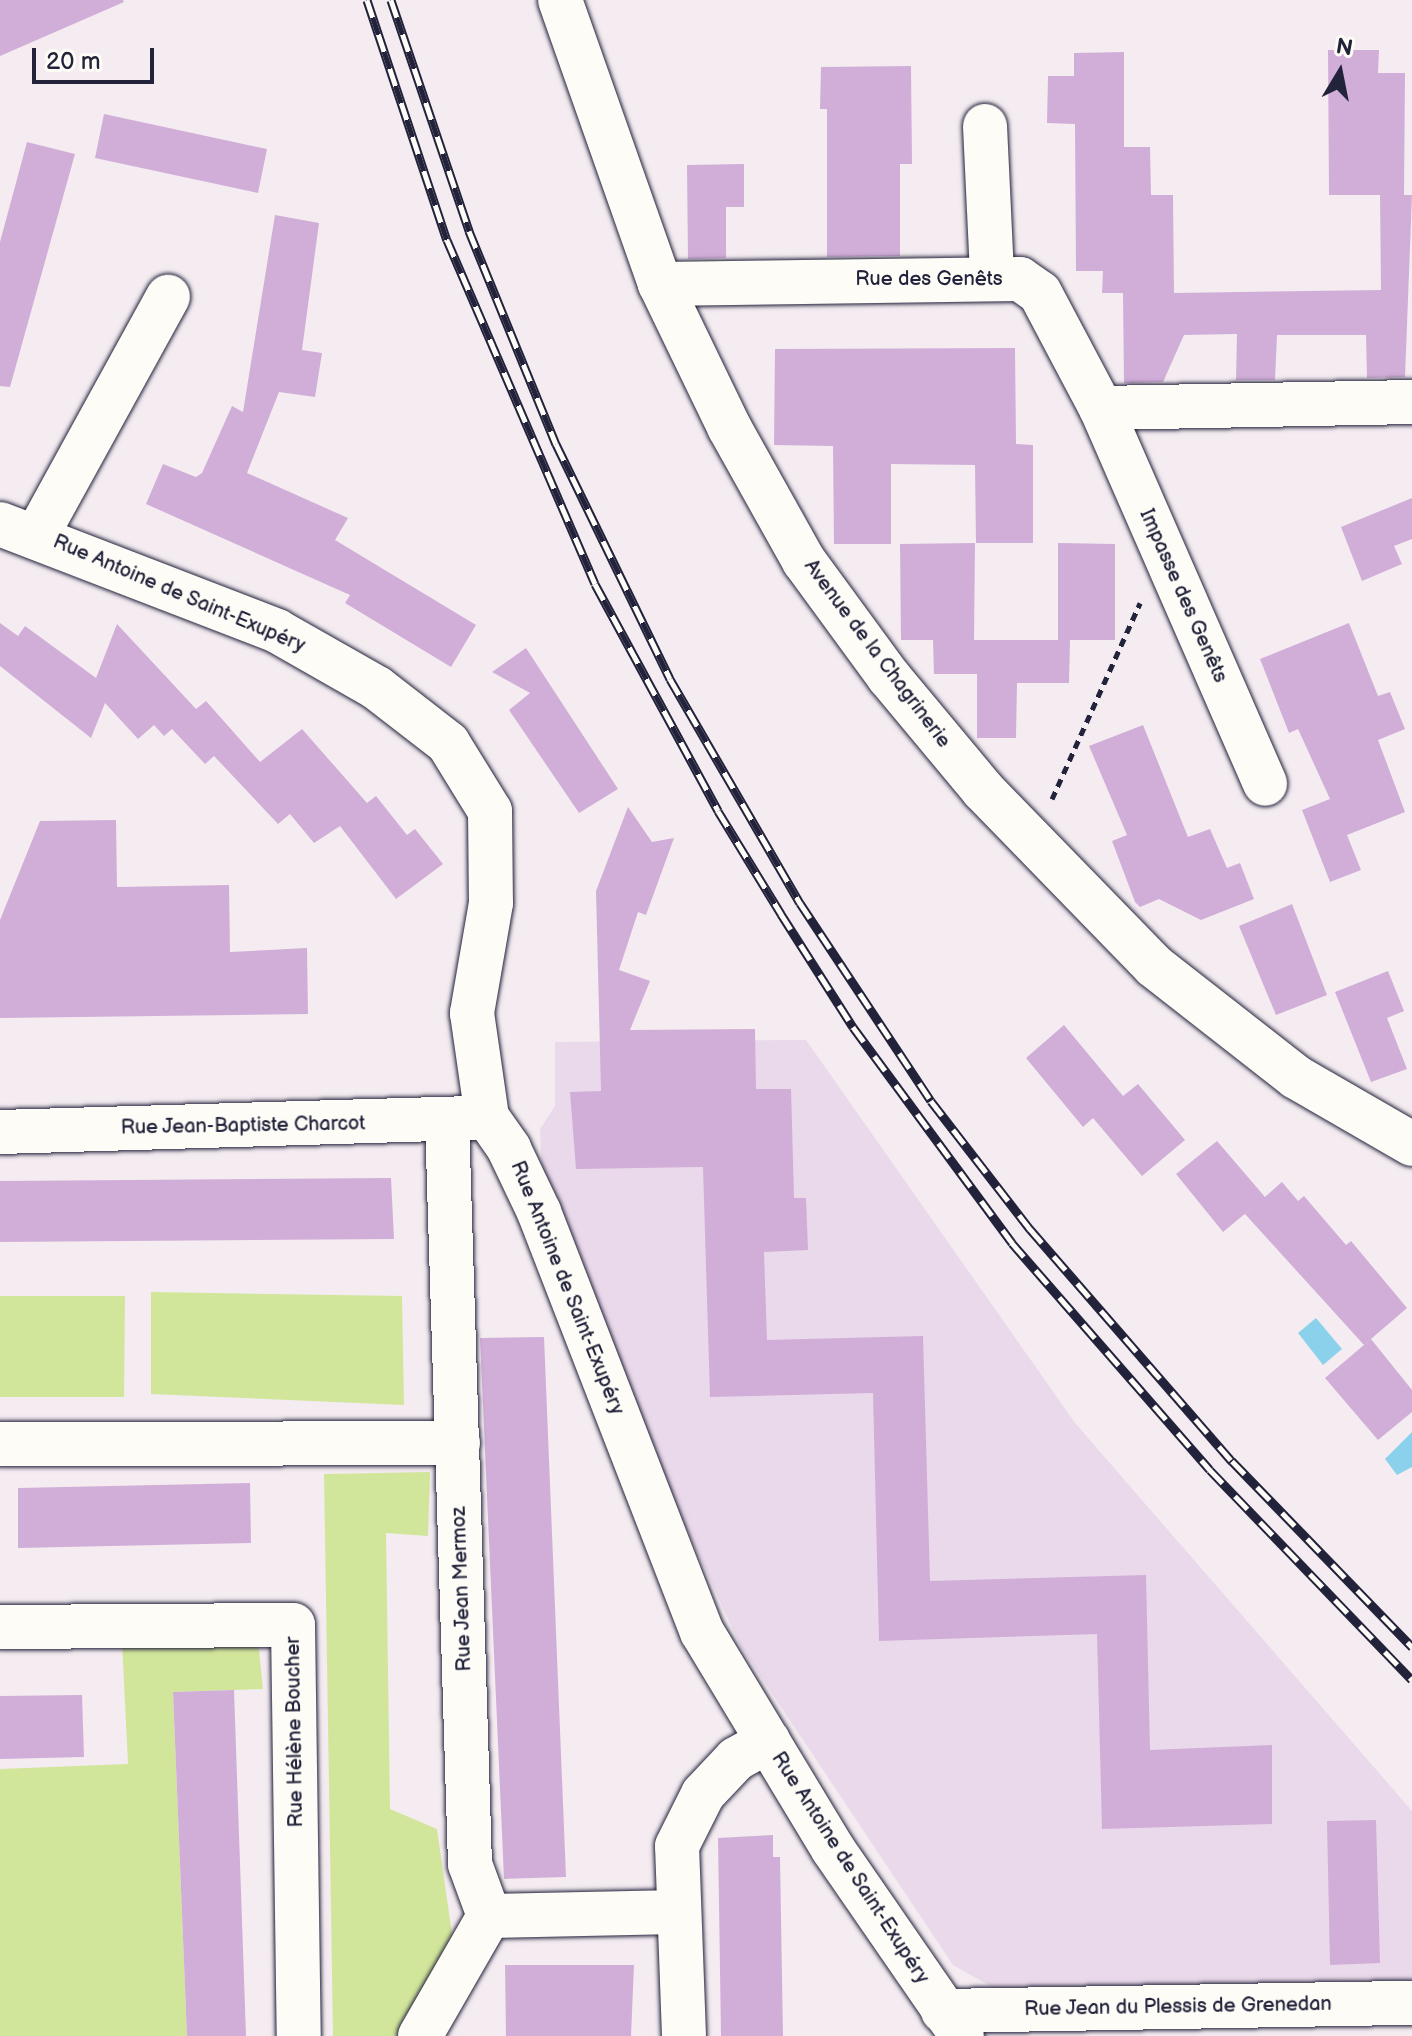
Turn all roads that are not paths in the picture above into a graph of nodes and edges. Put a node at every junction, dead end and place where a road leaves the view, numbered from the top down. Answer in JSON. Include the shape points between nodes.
{"nodes":[{"id":1,"x":560,"y":0,"type":"edge"},
{"id":2,"x":985,"y":126,"type":"dead end"},
{"id":3,"x":992,"y":276,"type":"junction"},
{"id":4,"x":660,"y":284,"type":"junction"},
{"id":5,"x":168,"y":297,"type":"dead end"},
{"id":6,"x":1412,"y":402,"type":"edge"},
{"id":7,"x":1101,"y":408,"type":"junction"},
{"id":8,"x":18,"y":529,"type":"edge"},
{"id":9,"x":1265,"y":784,"type":"dead end"},
{"id":10,"x":467,"y":1119,"type":"junction"},
{"id":11,"x":0,"y":1132,"type":"edge"},
{"id":12,"x":1412,"y":1144,"type":"edge"},
{"id":13,"x":458,"y":1443,"type":"junction"},
{"id":14,"x":0,"y":1444,"type":"edge"},
{"id":15,"x":0,"y":1627,"type":"edge"},
{"id":16,"x":768,"y":1741,"type":"junction"},
{"id":17,"x":679,"y":1912,"type":"junction"},
{"id":18,"x":489,"y":1916,"type":"junction"},
{"id":19,"x":1412,"y":2003,"type":"edge"},
{"id":20,"x":953,"y":2024,"type":"edge"},
{"id":21,"x":299,"y":2036,"type":"edge"},
{"id":22,"x":420,"y":2036,"type":"edge"},
{"id":23,"x":684,"y":2036,"type":"edge"}],
"edges":[{"from":1,"to":4,"type":"street","name":"Avenue de la Chagrinerie"},
{"from":2,"to":3,"type":"street"},
{"from":3,"to":4,"type":"street","name":"Rue des Genêts"},
{"from":3,"to":7,"type":"street","name":"Rue des Genêts","via":[[1020,279],[1040,293]]},
{"from":4,"to":12,"type":"street","name":"Avenue de la Chagrinerie","via":[[729,427],[804,561],[889,677],[1032,843],[1154,966],[1210,1013],[1296,1077]]},
{"from":5,"to":8,"type":"street","name":"Rue Antoine de Saint-Exupéry"},
{"from":6,"to":7,"type":"street"},
{"from":7,"to":9,"type":"street","name":"Impasse des Genêts"},
{"from":8,"to":10,"type":"street","name":"Rue Antoine de Saint-Exupéry","via":[[277,631],[377,688],[448,743],[490,811],[491,903],[472,1013]]},
{"from":10,"to":11,"type":"street","name":"Rue Jean-Baptiste Charcot"},
{"from":10,"to":13,"type":"street","name":"Rue Jean Mermoz"},
{"from":10,"to":16,"type":"street","name":"Rue Antoine de Saint-Exupéry","via":[[509,1149],[545,1224],[702,1632]]},
{"from":13,"to":14,"type":"street"},
{"from":13,"to":18,"type":"street","name":"Rue Jean Mermoz","via":[[470,1864]]},
{"from":15,"to":21,"type":"street","name":"Rue Hélène Boucher","via":[[293,1625]]},
{"from":16,"to":17,"type":"street","via":[[736,1759],[703,1794],[677,1846]]},
{"from":16,"to":20,"type":"street","name":"Rue Antoine de Saint-Exupéry"},
{"from":17,"to":18,"type":"street"},
{"from":17,"to":23,"type":"street"},
{"from":18,"to":22,"type":"street"},
{"from":19,"to":20,"type":"street","name":"Rue Jean du Plessis de Grenedan"}]}
